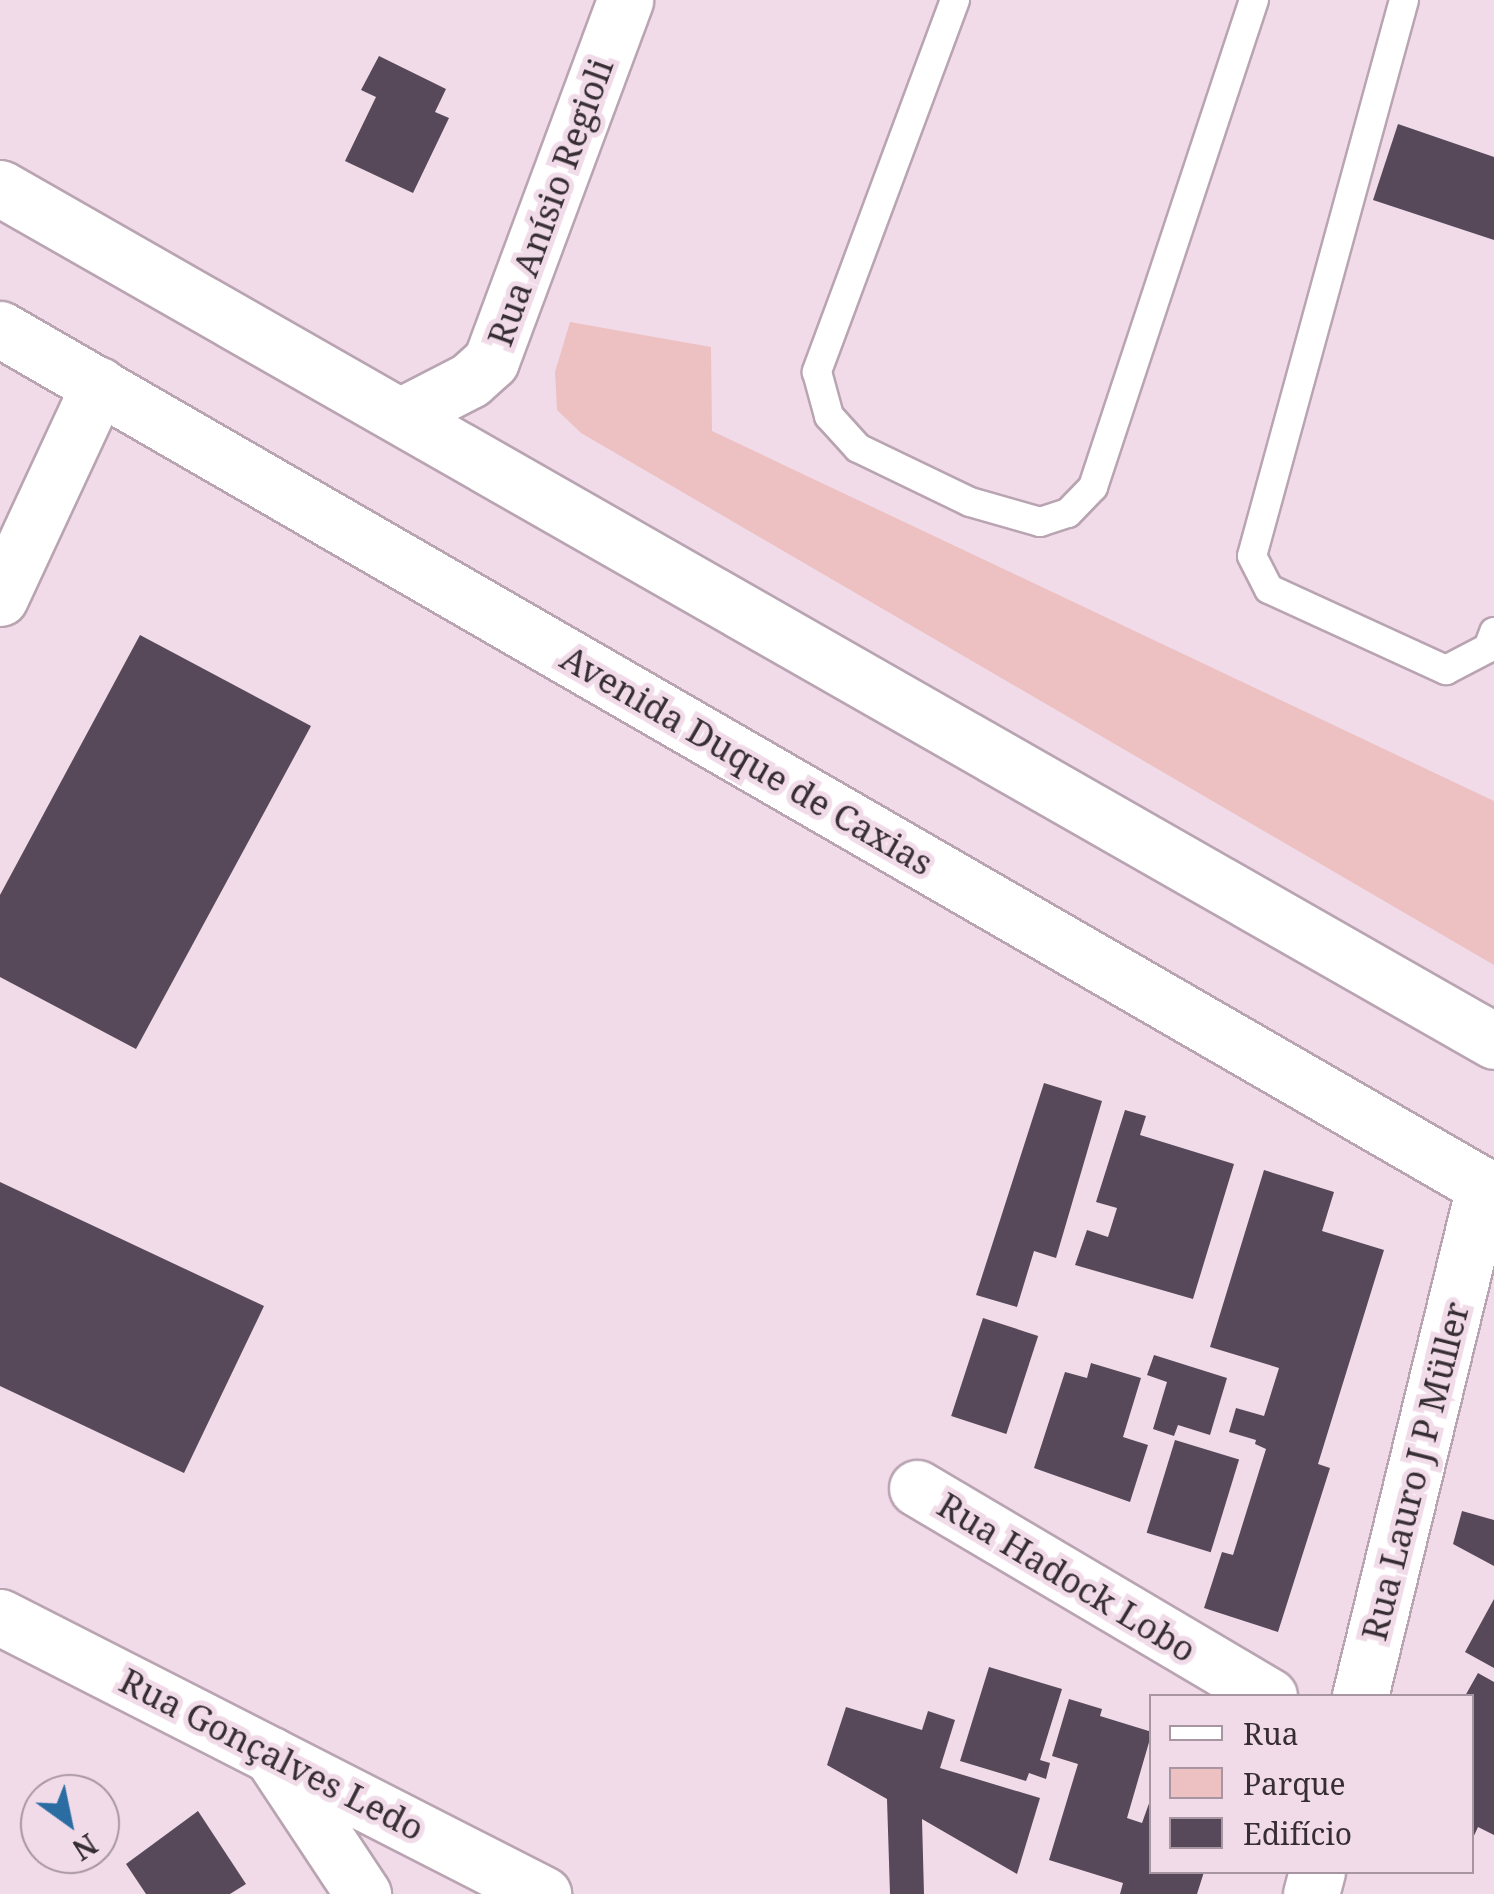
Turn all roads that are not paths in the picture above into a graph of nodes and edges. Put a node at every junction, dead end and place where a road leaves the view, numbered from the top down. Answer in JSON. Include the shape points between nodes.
{"nodes":[{"id":1,"x":625,"y":0,"type":"edge"},
{"id":2,"x":955,"y":0,"type":"edge"},
{"id":3,"x":1254,"y":0,"type":"edge"},
{"id":4,"x":1404,"y":0,"type":"edge"},
{"id":5,"x":0,"y":188,"type":"edge"},
{"id":6,"x":0,"y":330,"type":"edge"},
{"id":7,"x":99,"y":385,"type":"junction"},
{"id":8,"x":402,"y":415,"type":"junction"},
{"id":9,"x":0,"y":598,"type":"edge"},
{"id":10,"x":1494,"y":632,"type":"edge"},
{"id":11,"x":1494,"y":1041,"type":"edge"},
{"id":12,"x":1489,"y":1189,"type":"edge"},
{"id":13,"x":917,"y":1488,"type":"dead end"},
{"id":14,"x":0,"y":1616,"type":"edge"},
{"id":15,"x":1266,"y":1694,"type":"edge"},
{"id":16,"x":1361,"y":1694,"type":"edge"},
{"id":17,"x":267,"y":1749,"type":"junction"},
{"id":18,"x":363,"y":1894,"type":"edge"},
{"id":19,"x":543,"y":1894,"type":"edge"}],
"edges":[{"from":1,"to":8,"type":"main road","name":"Rua Anísio Regioli","via":[[491,361],[470,380]]},
{"from":2,"to":3,"type":"lane","via":[[816,372],[829,416],[858,448],[970,502],[1040,522],[1068,513],[1094,487]]},
{"from":4,"to":10,"type":"lane","via":[[1252,556],[1269,589],[1446,670],[1488,648]]},
{"from":5,"to":8,"type":"main road"},
{"from":6,"to":7,"type":"main road","name":"Avenida Duque de Caxias"},
{"from":7,"to":9,"type":"main road"},
{"from":7,"to":12,"type":"main road","name":"Avenida Duque de Caxias"},
{"from":8,"to":11,"type":"main road"},
{"from":12,"to":16,"type":"main road","name":"Rua Lauro J P Müller"},
{"from":13,"to":15,"type":"main road","name":"Rua Hadock Lobo"},
{"from":14,"to":17,"type":"main road","name":"Rua Gonçalves Ledo"},
{"from":17,"to":18,"type":"main road"},
{"from":17,"to":19,"type":"main road","name":"Rua Gonçalves Ledo"}]}
